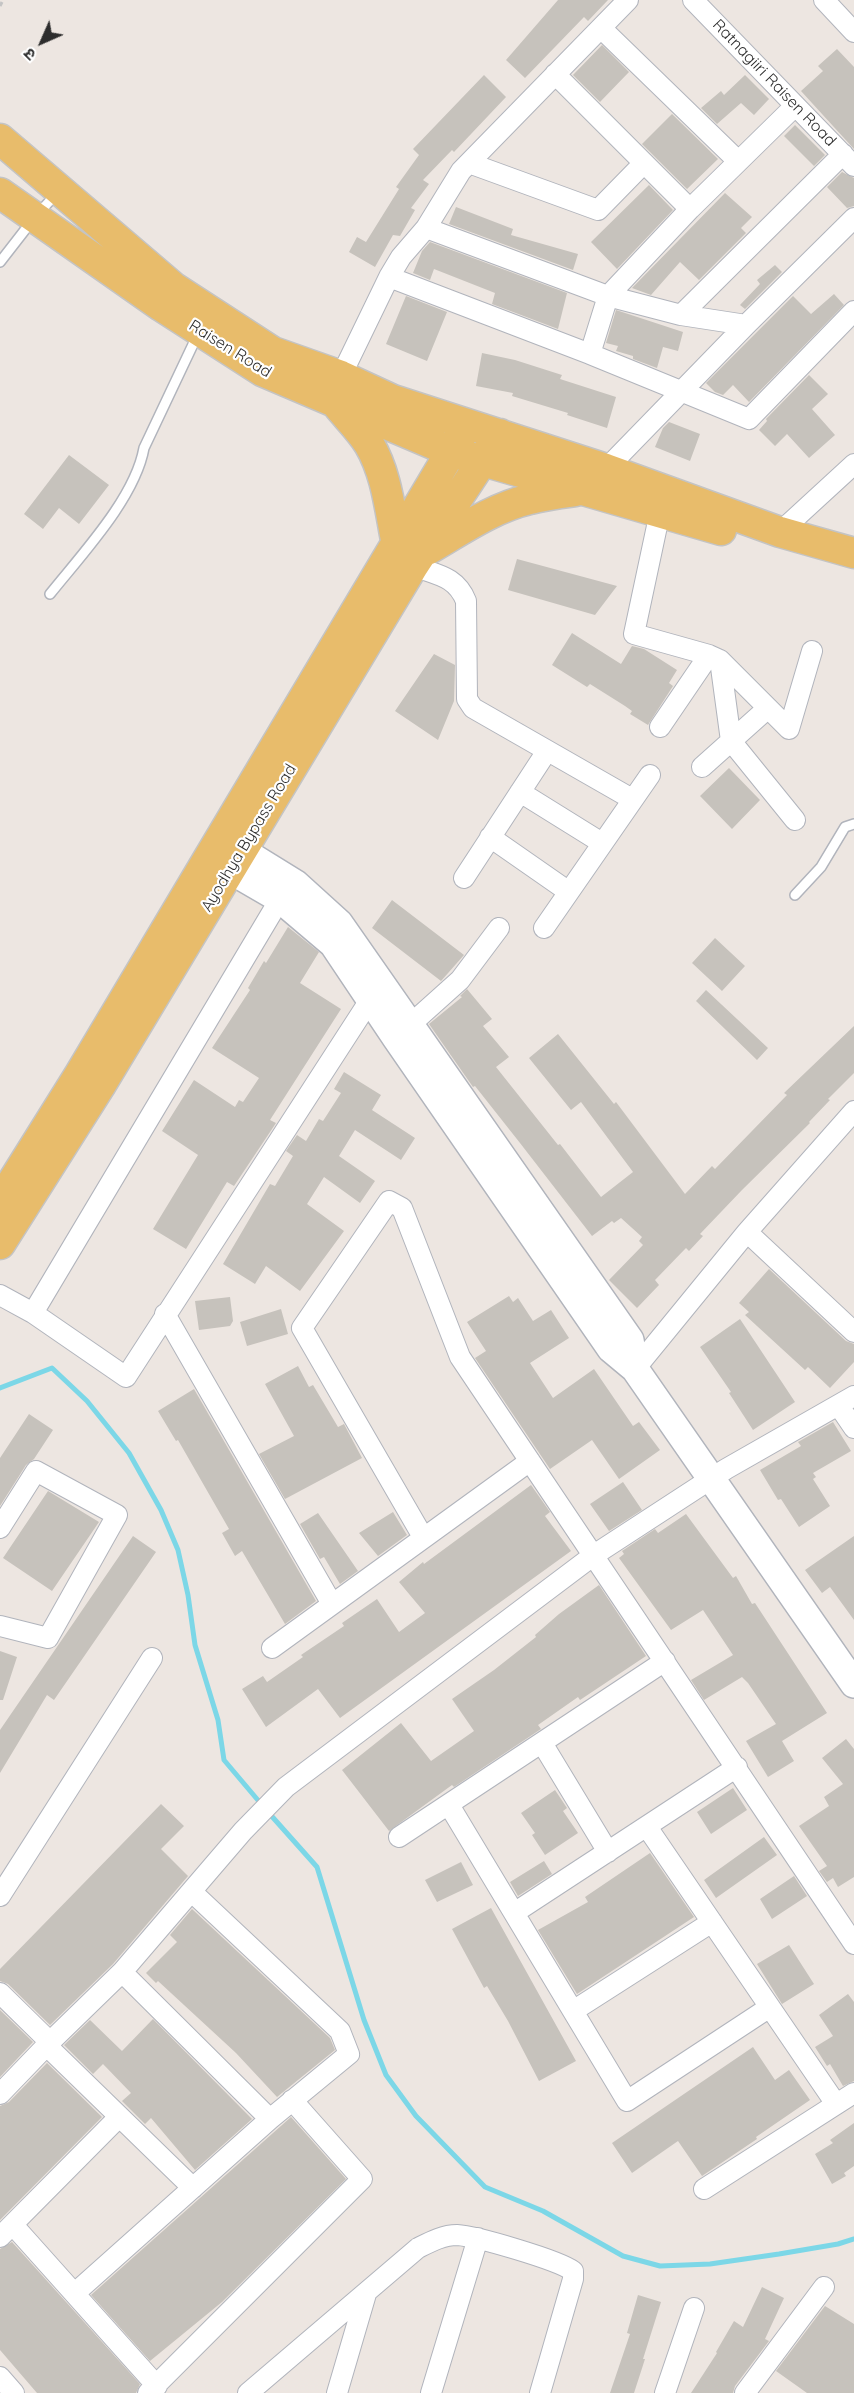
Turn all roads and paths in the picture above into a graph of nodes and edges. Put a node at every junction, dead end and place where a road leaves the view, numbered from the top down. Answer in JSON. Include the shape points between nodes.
{"nodes":[{"id":1,"x":3,"y":0,"type":"edge"},
{"id":2,"x":628,"y":0,"type":"edge"},
{"id":3,"x":693,"y":0,"type":"edge"},
{"id":4,"x":824,"y":0,"type":"edge"},
{"id":5,"x":0,"y":6,"type":"edge"},
{"id":6,"x":601,"y":28,"type":"junction"},
{"id":7,"x":854,"y":32,"type":"edge"},
{"id":8,"x":555,"y":74,"type":"junction"},
{"id":9,"x":795,"y":106,"type":"junction"},
{"id":10,"x":0,"y":139,"type":"edge"},
{"id":11,"x":848,"y":160,"type":"edge"},
{"id":12,"x":738,"y":161,"type":"junction"},
{"id":13,"x":469,"y":163,"type":"junction"},
{"id":14,"x":645,"y":163,"type":"junction"},
{"id":15,"x":60,"y":190,"type":"junction"},
{"id":16,"x":0,"y":193,"type":"edge"},
{"id":17,"x":690,"y":209,"type":"junction"},
{"id":18,"x":35,"y":217,"type":"junction"},
{"id":19,"x":854,"y":218,"type":"edge"},
{"id":20,"x":426,"y":228,"type":"junction"},
{"id":21,"x":0,"y":262,"type":"edge"},
{"id":22,"x":389,"y":277,"type":"junction"},
{"id":23,"x":608,"y":296,"type":"junction"},
{"id":24,"x":854,"y":310,"type":"edge"},
{"id":25,"x":681,"y":315,"type":"junction"},
{"id":26,"x":746,"y":325,"type":"junction"},
{"id":27,"x":200,"y":331,"type":"junction"},
{"id":28,"x":590,"y":354,"type":"junction"},
{"id":29,"x":338,"y":389,"type":"junction"},
{"id":30,"x":681,"y":391,"type":"junction"},
{"id":31,"x":466,"y":425,"type":"junction"},
{"id":32,"x":500,"y":434,"type":"junction"},
{"id":33,"x":452,"y":452,"type":"junction"},
{"id":34,"x":483,"y":460,"type":"junction"},
{"id":35,"x":854,"y":464,"type":"edge"},
{"id":36,"x":606,"y":469,"type":"junction"},
{"id":37,"x":582,"y":490,"type":"junction"},
{"id":38,"x":660,"y":513,"type":"junction"},
{"id":39,"x":780,"y":532,"type":"junction"},
{"id":40,"x":854,"y":553,"type":"edge"},
{"id":41,"x":410,"y":555,"type":"junction"},
{"id":42,"x":854,"y":568,"type":"edge"},
{"id":43,"x":50,"y":594,"type":"dead end"},
{"id":44,"x":812,"y":651,"type":"dead end"},
{"id":45,"x":714,"y":658,"type":"junction"},
{"id":46,"x":768,"y":708,"type":"junction"},
{"id":47,"x":660,"y":727,"type":"dead end"},
{"id":48,"x":732,"y":741,"type":"junction"},
{"id":49,"x":548,"y":751,"type":"junction"},
{"id":50,"x":702,"y":767,"type":"dead end"},
{"id":51,"x":650,"y":775,"type":"dead end"},
{"id":52,"x":520,"y":792,"type":"junction"},
{"id":53,"x":632,"y":800,"type":"junction"},
{"id":54,"x":795,"y":819,"type":"dead end"},
{"id":55,"x":854,"y":824,"type":"edge"},
{"id":56,"x":490,"y":837,"type":"junction"},
{"id":57,"x":602,"y":843,"type":"junction"},
{"id":58,"x":224,"y":855,"type":"junction"},
{"id":59,"x":464,"y":878,"type":"dead end"},
{"id":60,"x":288,"y":891,"type":"junction"},
{"id":61,"x":569,"y":891,"type":"junction"},
{"id":62,"x":795,"y":895,"type":"dead end"},
{"id":63,"x":499,"y":928,"type":"dead end"},
{"id":64,"x":544,"y":928,"type":"dead end"},
{"id":65,"x":376,"y":993,"type":"junction"},
{"id":66,"x":403,"y":1032,"type":"junction"},
{"id":67,"x":854,"y":1111,"type":"edge"},
{"id":68,"x":0,"y":1202,"type":"edge"},
{"id":69,"x":747,"y":1232,"type":"junction"},
{"id":70,"x":0,"y":1244,"type":"edge"},
{"id":71,"x":0,"y":1295,"type":"edge"},
{"id":72,"x":33,"y":1313,"type":"junction"},
{"id":73,"x":165,"y":1314,"type":"junction"},
{"id":74,"x":854,"y":1332,"type":"edge"},
{"id":75,"x":635,"y":1369,"type":"junction"},
{"id":76,"x":847,"y":1401,"type":"edge"},
{"id":77,"x":854,"y":1428,"type":"edge"},
{"id":78,"x":530,"y":1461,"type":"junction"},
{"id":79,"x":711,"y":1479,"type":"junction"},
{"id":80,"x":0,"y":1528,"type":"edge"},
{"id":81,"x":423,"y":1537,"type":"junction"},
{"id":82,"x":594,"y":1556,"type":"junction"},
{"id":83,"x":332,"y":1604,"type":"junction"},
{"id":84,"x":0,"y":1626,"type":"edge"},
{"id":85,"x":272,"y":1648,"type":"dead end"},
{"id":86,"x":152,"y":1658,"type":"dead end"},
{"id":87,"x":665,"y":1661,"type":"junction"},
{"id":88,"x":854,"y":1684,"type":"edge"},
{"id":89,"x":542,"y":1743,"type":"junction"},
{"id":90,"x":737,"y":1767,"type":"junction"},
{"id":91,"x":449,"y":1805,"type":"junction"},
{"id":92,"x":647,"y":1827,"type":"junction"},
{"id":93,"x":399,"y":1837,"type":"dead end"},
{"id":94,"x":608,"y":1852,"type":"junction"},
{"id":95,"x":192,"y":1892,"type":"junction"},
{"id":96,"x":0,"y":1896,"type":"edge"},
{"id":97,"x":514,"y":1913,"type":"junction"},
{"id":98,"x":712,"y":1922,"type":"junction"},
{"id":99,"x":854,"y":1944,"type":"edge"},
{"id":100,"x":122,"y":1972,"type":"junction"},
{"id":101,"x":0,"y":1993,"type":"edge"},
{"id":102,"x":770,"y":2007,"type":"junction"},
{"id":103,"x":573,"y":2011,"type":"junction"},
{"id":104,"x":49,"y":2044,"type":"junction"},
{"id":105,"x":854,"y":2093,"type":"edge"},
{"id":106,"x":0,"y":2094,"type":"edge"},
{"id":107,"x":292,"y":2100,"type":"junction"},
{"id":108,"x":836,"y":2104,"type":"junction"},
{"id":109,"x":119,"y":2117,"type":"junction"},
{"id":110,"x":270,"y":2119,"type":"junction"},
{"id":111,"x":193,"y":2188,"type":"junction"},
{"id":112,"x":704,"y":2189,"type":"dead end"},
{"id":113,"x":7,"y":2231,"type":"edge"},
{"id":114,"x":478,"y":2238,"type":"junction"},
{"id":115,"x":824,"y":2287,"type":"dead end"},
{"id":116,"x":75,"y":2293,"type":"junction"},
{"id":117,"x":366,"y":2294,"type":"junction"},
{"id":118,"x":694,"y":2308,"type":"dead end"},
{"id":119,"x":0,"y":2377,"type":"edge"},
{"id":120,"x":153,"y":2389,"type":"edge"},
{"id":121,"x":14,"y":2393,"type":"edge"},
{"id":122,"x":248,"y":2393,"type":"edge"},
{"id":123,"x":337,"y":2393,"type":"edge"},
{"id":124,"x":431,"y":2393,"type":"edge"},
{"id":125,"x":540,"y":2393,"type":"edge"},
{"id":126,"x":665,"y":2393,"type":"edge"},
{"id":127,"x":745,"y":2393,"type":"edge"}],
"edges":[{"from":1,"to":5,"type":"path"},
{"from":2,"to":6,"type":"street"},
{"from":3,"to":9,"type":"street","name":"Ratnagiiri Raisen Road"},
{"from":4,"to":7,"type":"street"},
{"from":6,"to":8,"type":"street"},
{"from":6,"to":12,"type":"street"},
{"from":8,"to":13,"type":"street"},
{"from":8,"to":14,"type":"street"},
{"from":9,"to":11,"type":"street","name":"Ratnagiiri Raisen Road"},
{"from":9,"to":12,"type":"street"},
{"from":10,"to":15,"type":"main road","name":"Raisen Road"},
{"from":11,"to":25,"type":"street"},
{"from":12,"to":17,"type":"street"},
{"from":13,"to":14,"type":"street","via":[[598,210]]},
{"from":13,"to":20,"type":"street"},
{"from":14,"to":17,"type":"street"},
{"from":15,"to":18,"type":"lane"},
{"from":15,"to":29,"type":"main road","name":"Raisen Road","via":[[174,287]]},
{"from":16,"to":18,"type":"main road","name":"Raisen Road"},
{"from":17,"to":23,"type":"street"},
{"from":18,"to":21,"type":"lane"},
{"from":18,"to":27,"type":"main road","name":"Raisen Road"},
{"from":19,"to":26,"type":"street"},
{"from":20,"to":22,"type":"street"},
{"from":20,"to":23,"type":"street"},
{"from":22,"to":28,"type":"street"},
{"from":22,"to":29,"type":"street"},
{"from":23,"to":25,"type":"street"},
{"from":23,"to":28,"type":"street"},
{"from":24,"to":30,"type":"street","via":[[749,419]]},
{"from":25,"to":26,"type":"street"},
{"from":26,"to":30,"type":"street"},
{"from":27,"to":29,"type":"main road","name":"Raisen Road","via":[[262,371]]},
{"from":27,"to":43,"type":"lane","via":[[144,448],[142,462],[111,518]]},
{"from":28,"to":30,"type":"street"},
{"from":29,"to":31,"type":"main road","name":"Raisen Road","via":[[393,400]]},
{"from":29,"to":33,"type":"main road","name":"Raisen Road"},
{"from":29,"to":41,"type":"main road","via":[[379,464]]},
{"from":30,"to":36,"type":"street"},
{"from":31,"to":32,"type":"main road","name":"Raisen Road"},
{"from":31,"to":33,"type":"main road","name":"Ayodhya Bypass Road"},
{"from":32,"to":34,"type":"main road","name":"Ayodhya Bypass Road"},
{"from":32,"to":36,"type":"main road","name":"Raisen Road"},
{"from":33,"to":34,"type":"main road","name":"Raisen Road"},
{"from":33,"to":41,"type":"main road","name":"Ayodhya Bypass Road"},
{"from":34,"to":37,"type":"main road","name":"Raisen Road"},
{"from":34,"to":41,"type":"main road","name":"Ayodhya Bypass Road"},
{"from":35,"to":39,"type":"street"},
{"from":36,"to":39,"type":"main road","name":"Raisen Road"},
{"from":37,"to":38,"type":"main road","name":"Raisen Road"},
{"from":37,"to":41,"type":"main road","via":[[532,498],[499,509]]},
{"from":38,"to":42,"type":"main road","name":"Raisen Road"},
{"from":38,"to":45,"type":"street","via":[[634,634]]},
{"from":39,"to":40,"type":"main road","name":"Raisen Road"},
{"from":41,"to":49,"type":"street","via":[[461,588],[466,601],[467,699],[473,708]]},
{"from":41,"to":58,"type":"main road","name":"Ayodhya Bypass Road"},
{"from":44,"to":46,"type":"street","via":[[789,729]]},
{"from":45,"to":46,"type":"street"},
{"from":45,"to":47,"type":"street"},
{"from":45,"to":48,"type":"street"},
{"from":46,"to":48,"type":"street"},
{"from":48,"to":50,"type":"street"},
{"from":48,"to":54,"type":"street"},
{"from":49,"to":52,"type":"street"},
{"from":49,"to":53,"type":"street"},
{"from":51,"to":53,"type":"street"},
{"from":52,"to":56,"type":"street"},
{"from":52,"to":57,"type":"street"},
{"from":53,"to":57,"type":"street"},
{"from":55,"to":62,"type":"lane","via":[[845,827],[820,867]]},
{"from":56,"to":59,"type":"street"},
{"from":56,"to":61,"type":"street"},
{"from":57,"to":61,"type":"street"},
{"from":58,"to":60,"type":"street"},
{"from":58,"to":68,"type":"main road","name":"Ayodhya Bypass Road"},
{"from":58,"to":70,"type":"main road","name":"Ayodhya Bypass Road","via":[[100,1086]]},
{"from":60,"to":65,"type":"street"},
{"from":60,"to":72,"type":"street"},
{"from":61,"to":64,"type":"street"},
{"from":63,"to":66,"type":"street","via":[[460,980]]},
{"from":65,"to":66,"type":"street"},
{"from":65,"to":73,"type":"street"},
{"from":66,"to":75,"type":"street","via":[[611,1349]]},
{"from":67,"to":69,"type":"street"},
{"from":69,"to":74,"type":"street"},
{"from":69,"to":75,"type":"street"},
{"from":71,"to":72,"type":"street"},
{"from":72,"to":73,"type":"street","via":[[126,1377]]},
{"from":73,"to":83,"type":"street"},
{"from":75,"to":79,"type":"street"},
{"from":76,"to":77,"type":"street"},
{"from":76,"to":79,"type":"street"},
{"from":78,"to":81,"type":"street"},
{"from":78,"to":81,"type":"street","via":[[460,1357],[402,1208],[388,1201],[302,1328]]},
{"from":78,"to":82,"type":"street"},
{"from":79,"to":82,"type":"street"},
{"from":79,"to":88,"type":"street"},
{"from":80,"to":84,"type":"street","via":[[36,1471],[117,1515],[48,1638]]},
{"from":81,"to":83,"type":"street"},
{"from":82,"to":87,"type":"street"},
{"from":82,"to":95,"type":"street","via":[[286,1786]]},
{"from":83,"to":85,"type":"street"},
{"from":86,"to":96,"type":"street"},
{"from":87,"to":89,"type":"street"},
{"from":87,"to":90,"type":"street"},
{"from":89,"to":91,"type":"street"},
{"from":89,"to":94,"type":"street"},
{"from":90,"to":92,"type":"street"},
{"from":90,"to":99,"type":"street"},
{"from":91,"to":93,"type":"street"},
{"from":91,"to":97,"type":"street"},
{"from":92,"to":94,"type":"street"},
{"from":92,"to":98,"type":"street"},
{"from":94,"to":97,"type":"street"},
{"from":95,"to":100,"type":"street"},
{"from":95,"to":107,"type":"street","via":[[340,2031],[349,2054]]},
{"from":97,"to":103,"type":"street"},
{"from":98,"to":102,"type":"street"},
{"from":98,"to":103,"type":"street"},
{"from":100,"to":104,"type":"street"},
{"from":100,"to":110,"type":"street"},
{"from":101,"to":104,"type":"street"},
{"from":102,"to":103,"type":"street","via":[[627,2101]]},
{"from":102,"to":108,"type":"street"},
{"from":104,"to":106,"type":"street"},
{"from":104,"to":109,"type":"street"},
{"from":105,"to":108,"type":"street"},
{"from":107,"to":110,"type":"street"},
{"from":107,"to":120,"type":"street","via":[[362,2179]]},
{"from":108,"to":112,"type":"street"},
{"from":109,"to":111,"type":"street"},
{"from":109,"to":113,"type":"street"},
{"from":110,"to":111,"type":"street"},
{"from":111,"to":116,"type":"street"},
{"from":113,"to":116,"type":"street"},
{"from":114,"to":117,"type":"street","via":[[455,2235],[436,2239],[418,2248]]},
{"from":114,"to":124,"type":"street"},
{"from":114,"to":125,"type":"street","via":[[568,2267],[574,2274]]},
{"from":115,"to":127,"type":"street"},
{"from":116,"to":120,"type":"street"},
{"from":117,"to":122,"type":"street"},
{"from":117,"to":123,"type":"street"},
{"from":118,"to":126,"type":"street"},
{"from":119,"to":121,"type":"street"}]}
